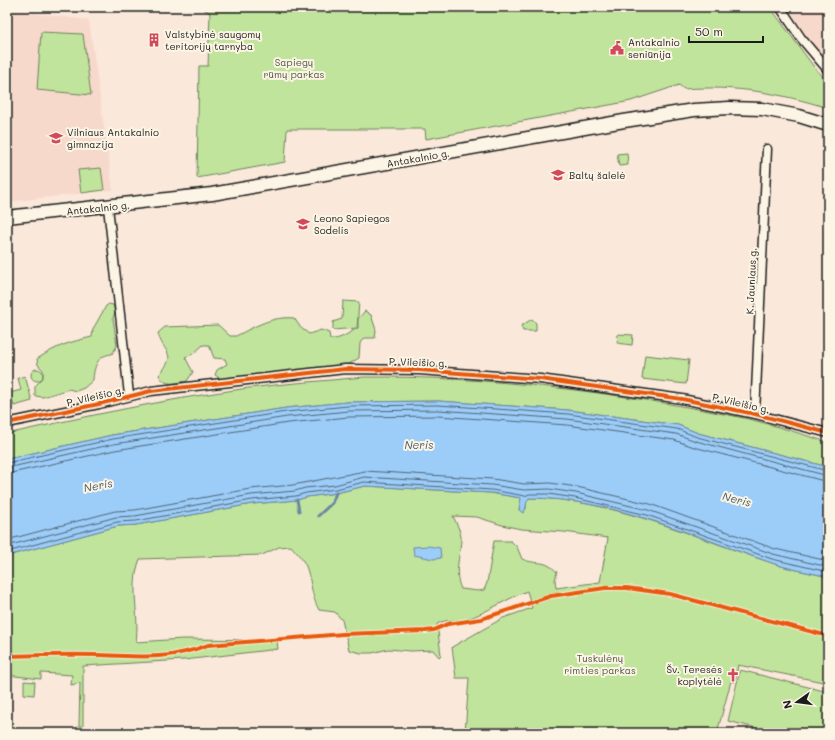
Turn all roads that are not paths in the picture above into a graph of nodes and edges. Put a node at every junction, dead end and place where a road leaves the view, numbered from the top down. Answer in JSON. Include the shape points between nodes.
{"nodes":[{"id":1,"x":780,"y":7,"type":"edge"},
{"id":2,"x":828,"y":70,"type":"edge"},
{"id":3,"x":828,"y":124,"type":"edge"},
{"id":4,"x":768,"y":149,"type":"dead end"},
{"id":5,"x":108,"y":207,"type":"junction"},
{"id":6,"x":7,"y":217,"type":"edge"},
{"id":7,"x":129,"y":396,"type":"junction"},
{"id":8,"x":755,"y":414,"type":"junction"},
{"id":9,"x":7,"y":423,"type":"edge"},
{"id":10,"x":828,"y":433,"type":"edge"}],
"edges":[{"from":1,"to":2,"type":"street","via":[[801,38]]},
{"from":3,"to":5,"type":"main road","name":"Antakalnio g.","via":[[762,109],[694,110],[276,184]]},
{"from":4,"to":8,"type":"street","name":"K. Jauniaus g."},
{"from":5,"to":6,"type":"main road","name":"Antakalnio g."},
{"from":5,"to":7,"type":"street"},
{"from":7,"to":8,"type":"street","name":"P. Vileišio g.","via":[[151,391],[345,369],[419,370],[540,379],[699,402]]},
{"from":7,"to":9,"type":"street","name":"P. Vileišio g."},
{"from":8,"to":10,"type":"street","name":"P. Vileišio g."}]}
